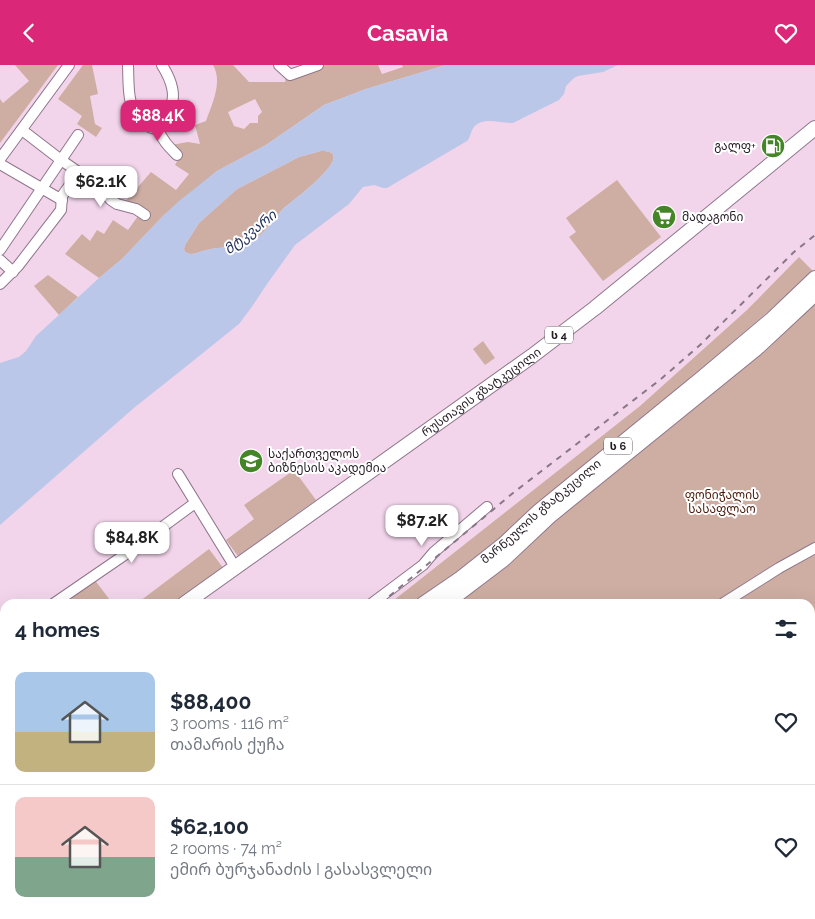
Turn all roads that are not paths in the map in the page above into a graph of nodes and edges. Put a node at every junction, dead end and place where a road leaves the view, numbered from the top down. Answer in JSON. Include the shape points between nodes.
{"nodes":[{"id":1,"x":68,"y":65,"type":"edge"},
{"id":2,"x":128,"y":65,"type":"edge"},
{"id":3,"x":162,"y":65,"type":"edge"},
{"id":4,"x":279,"y":65,"type":"edge"},
{"id":5,"x":318,"y":65,"type":"edge"},
{"id":6,"x":815,"y":128,"type":"edge"},
{"id":7,"x":158,"y":129,"type":"junction"},
{"id":8,"x":22,"y":130,"type":"junction"},
{"id":9,"x":78,"y":135,"type":"dead end"},
{"id":10,"x":177,"y":155,"type":"dead end"},
{"id":11,"x":0,"y":159,"type":"edge"},
{"id":12,"x":61,"y":160,"type":"junction"},
{"id":13,"x":0,"y":164,"type":"edge"},
{"id":14,"x":79,"y":172,"type":"junction"},
{"id":15,"x":42,"y":189,"type":"junction"},
{"id":16,"x":62,"y":200,"type":"junction"},
{"id":17,"x":144,"y":215,"type":"dead end"},
{"id":18,"x":0,"y":251,"type":"edge"},
{"id":19,"x":0,"y":260,"type":"edge"},
{"id":20,"x":12,"y":272,"type":"junction"},
{"id":21,"x":815,"y":278,"type":"edge"},
{"id":22,"x":0,"y":284,"type":"edge"},
{"id":23,"x":815,"y":295,"type":"edge"},
{"id":24,"x":765,"y":333,"type":"junction"},
{"id":25,"x":752,"y":343,"type":"junction"},
{"id":26,"x":178,"y":474,"type":"dead end"},
{"id":27,"x":195,"y":503,"type":"junction"},
{"id":28,"x":487,"y":507,"type":"dead end"},
{"id":29,"x":815,"y":548,"type":"edge"},
{"id":30,"x":236,"y":567,"type":"junction"},
{"id":31,"x":60,"y":599,"type":"edge"},
{"id":32,"x":191,"y":599,"type":"edge"},
{"id":33,"x":378,"y":599,"type":"edge"},
{"id":34,"x":430,"y":599,"type":"edge"},
{"id":35,"x":452,"y":599,"type":"edge"},
{"id":36,"x":730,"y":599,"type":"edge"}],
"edges":[{"from":1,"to":8,"type":"street"},
{"from":2,"to":7,"type":"street","via":[[132,109],[147,126]]},
{"from":3,"to":7,"type":"street","via":[[172,83],[174,95],[169,115]]},
{"from":4,"to":5,"type":"street","via":[[290,75]]},
{"from":6,"to":30,"type":"highway","name":"რუსთავის გზატკეცილი","number":"ს 4","via":[[532,356]]},
{"from":7,"to":10,"type":"street","via":[[165,143]]},
{"from":8,"to":11,"type":"street"},
{"from":8,"to":12,"type":"street"},
{"from":9,"to":12,"type":"street"},
{"from":12,"to":14,"type":"street"},
{"from":12,"to":15,"type":"street"},
{"from":13,"to":15,"type":"street"},
{"from":14,"to":16,"type":"street"},
{"from":14,"to":17,"type":"street","via":[[117,204],[136,209]]},
{"from":15,"to":16,"type":"street"},
{"from":15,"to":18,"type":"street"},
{"from":16,"to":20,"type":"street","via":[[61,209]]},
{"from":19,"to":20,"type":"street"},
{"from":20,"to":22,"type":"street"},
{"from":21,"to":24,"type":"highway","name":"მარნეულის გზატკეცილი","number":"ს 6"},
{"from":23,"to":24,"type":"highway","name":"მარნეულის გზატკეცილი","number":"ს 6"},
{"from":24,"to":25,"type":"highway","name":"მარნეულის გზატკეცილი","number":"ს 6"},
{"from":25,"to":34,"type":"highway","name":"მარნეულის გზატკეცილი","number":"ს 6","via":[[702,378],[496,550]]},
{"from":25,"to":35,"type":"highway","name":"მარნეულის გზატკეცილი","number":"ს 6","via":[[503,560]]},
{"from":26,"to":27,"type":"street"},
{"from":27,"to":30,"type":"street"},
{"from":27,"to":31,"type":"street"},
{"from":28,"to":33,"type":"street","via":[[422,565]]},
{"from":29,"to":36,"type":"street"},
{"from":30,"to":32,"type":"highway","name":"რუსთავის გზატკეცილი","number":"ს 4"}]}
